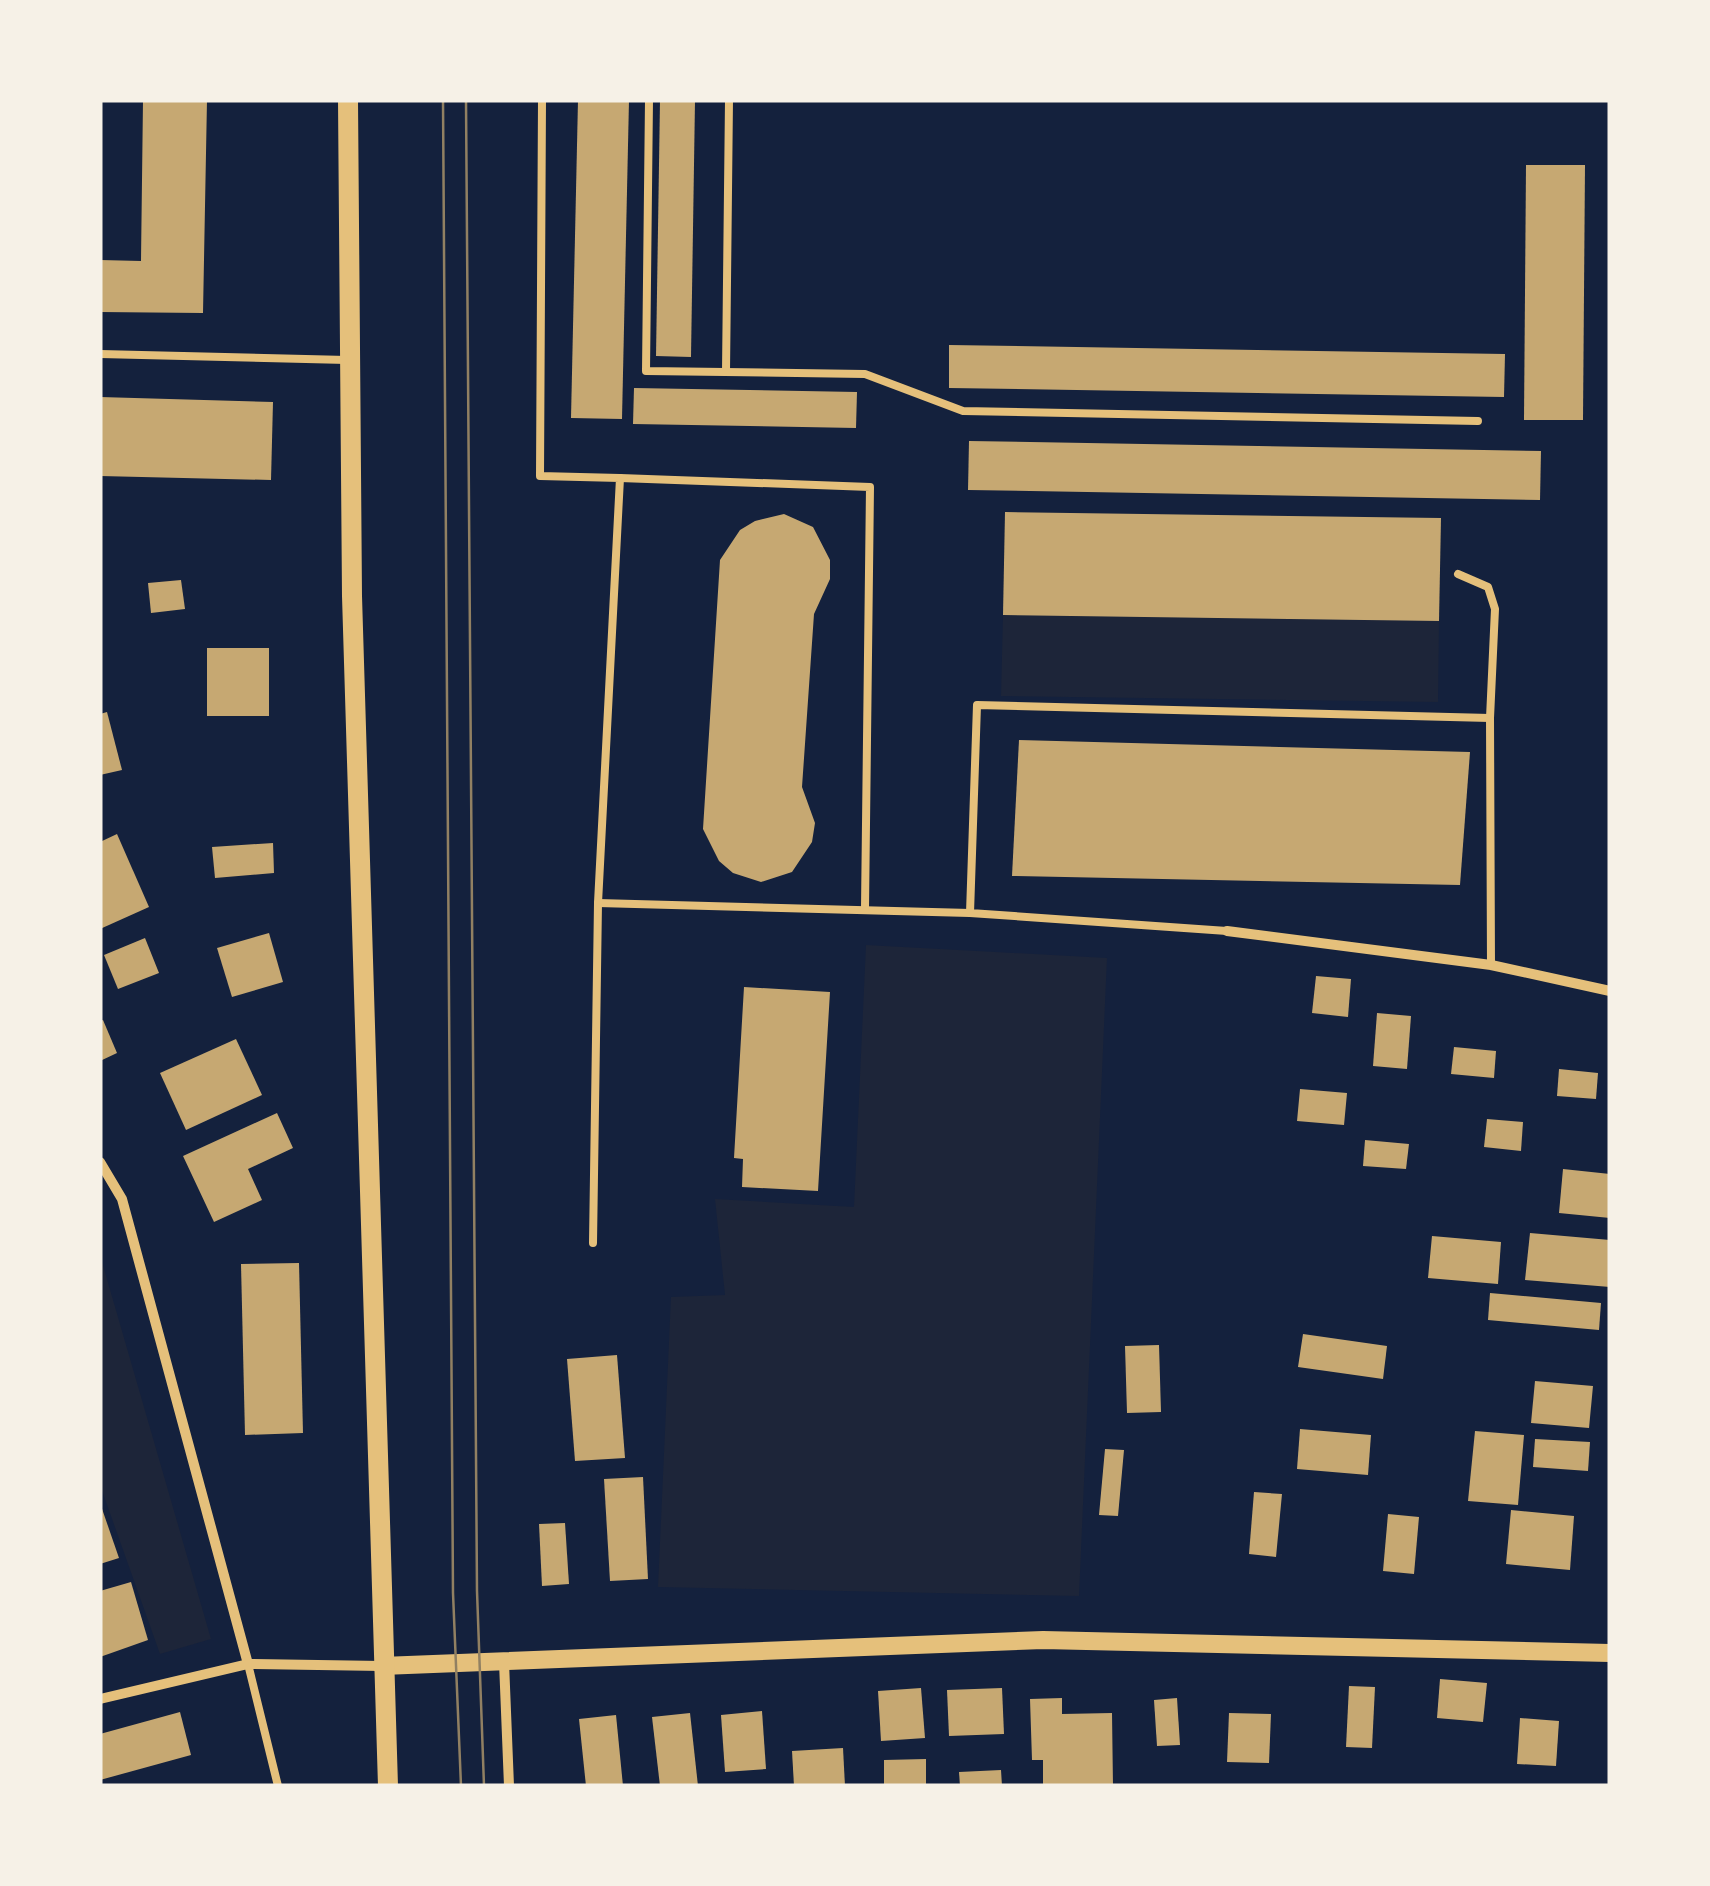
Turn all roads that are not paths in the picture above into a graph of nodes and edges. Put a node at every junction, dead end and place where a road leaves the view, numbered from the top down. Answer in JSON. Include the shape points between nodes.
{"nodes":[{"id":1,"x":348,"y":100,"type":"edge"},
{"id":2,"x":542,"y":100,"type":"edge"},
{"id":3,"x":649,"y":100,"type":"edge"},
{"id":4,"x":728,"y":100,"type":"edge"},
{"id":5,"x":100,"y":354,"type":"edge"},
{"id":6,"x":347,"y":360,"type":"junction"},
{"id":7,"x":726,"y":372,"type":"junction"},
{"id":8,"x":1478,"y":421,"type":"dead end"},
{"id":9,"x":620,"y":478,"type":"junction"},
{"id":10,"x":1458,"y":574,"type":"dead end"},
{"id":11,"x":1490,"y":718,"type":"junction"},
{"id":12,"x":598,"y":903,"type":"junction"},
{"id":13,"x":864,"y":908,"type":"junction"},
{"id":14,"x":970,"y":913,"type":"junction"},
{"id":15,"x":1226,"y":931,"type":"joint"},
{"id":16,"x":1491,"y":965,"type":"junction"},
{"id":17,"x":1610,"y":992,"type":"edge"},
{"id":18,"x":100,"y":1162,"type":"edge"},
{"id":19,"x":593,"y":1243,"type":"dead end"},
{"id":20,"x":1610,"y":1653,"type":"edge"},
{"id":21,"x":504,"y":1662,"type":"junction"},
{"id":22,"x":248,"y":1664,"type":"junction"},
{"id":23,"x":382,"y":1666,"type":"junction"},
{"id":24,"x":100,"y":1700,"type":"edge"},
{"id":25,"x":278,"y":1786,"type":"edge"},
{"id":26,"x":388,"y":1786,"type":"edge"},
{"id":27,"x":509,"y":1786,"type":"edge"}],
"edges":[{"from":1,"to":6,"type":"main road"},
{"from":2,"to":9,"type":"lane","via":[[540,476]]},
{"from":3,"to":7,"type":"lane","via":[[646,371]]},
{"from":4,"to":7,"type":"lane"},
{"from":5,"to":6,"type":"lane"},
{"from":6,"to":23,"type":"main road"},
{"from":7,"to":8,"type":"lane","via":[[865,374],[963,411]]},
{"from":9,"to":12,"type":"lane"},
{"from":9,"to":13,"type":"lane","via":[[870,487]]},
{"from":10,"to":11,"type":"lane","via":[[1488,587],[1495,609]]},
{"from":11,"to":14,"type":"lane","via":[[978,705]]},
{"from":11,"to":16,"type":"lane"},
{"from":12,"to":13,"type":"lane"},
{"from":12,"to":19,"type":"lane"},
{"from":13,"to":14,"type":"lane"},
{"from":14,"to":15,"type":"lane"},
{"from":15,"to":16,"type":"street"},
{"from":16,"to":17,"type":"street"},
{"from":18,"to":22,"type":"street","via":[[122,1199]]},
{"from":20,"to":21,"type":"street","via":[[1043,1640]]},
{"from":21,"to":23,"type":"street"},
{"from":21,"to":27,"type":"street"},
{"from":22,"to":23,"type":"street"},
{"from":22,"to":24,"type":"street"},
{"from":22,"to":25,"type":"lane"},
{"from":23,"to":26,"type":"main road"}]}
